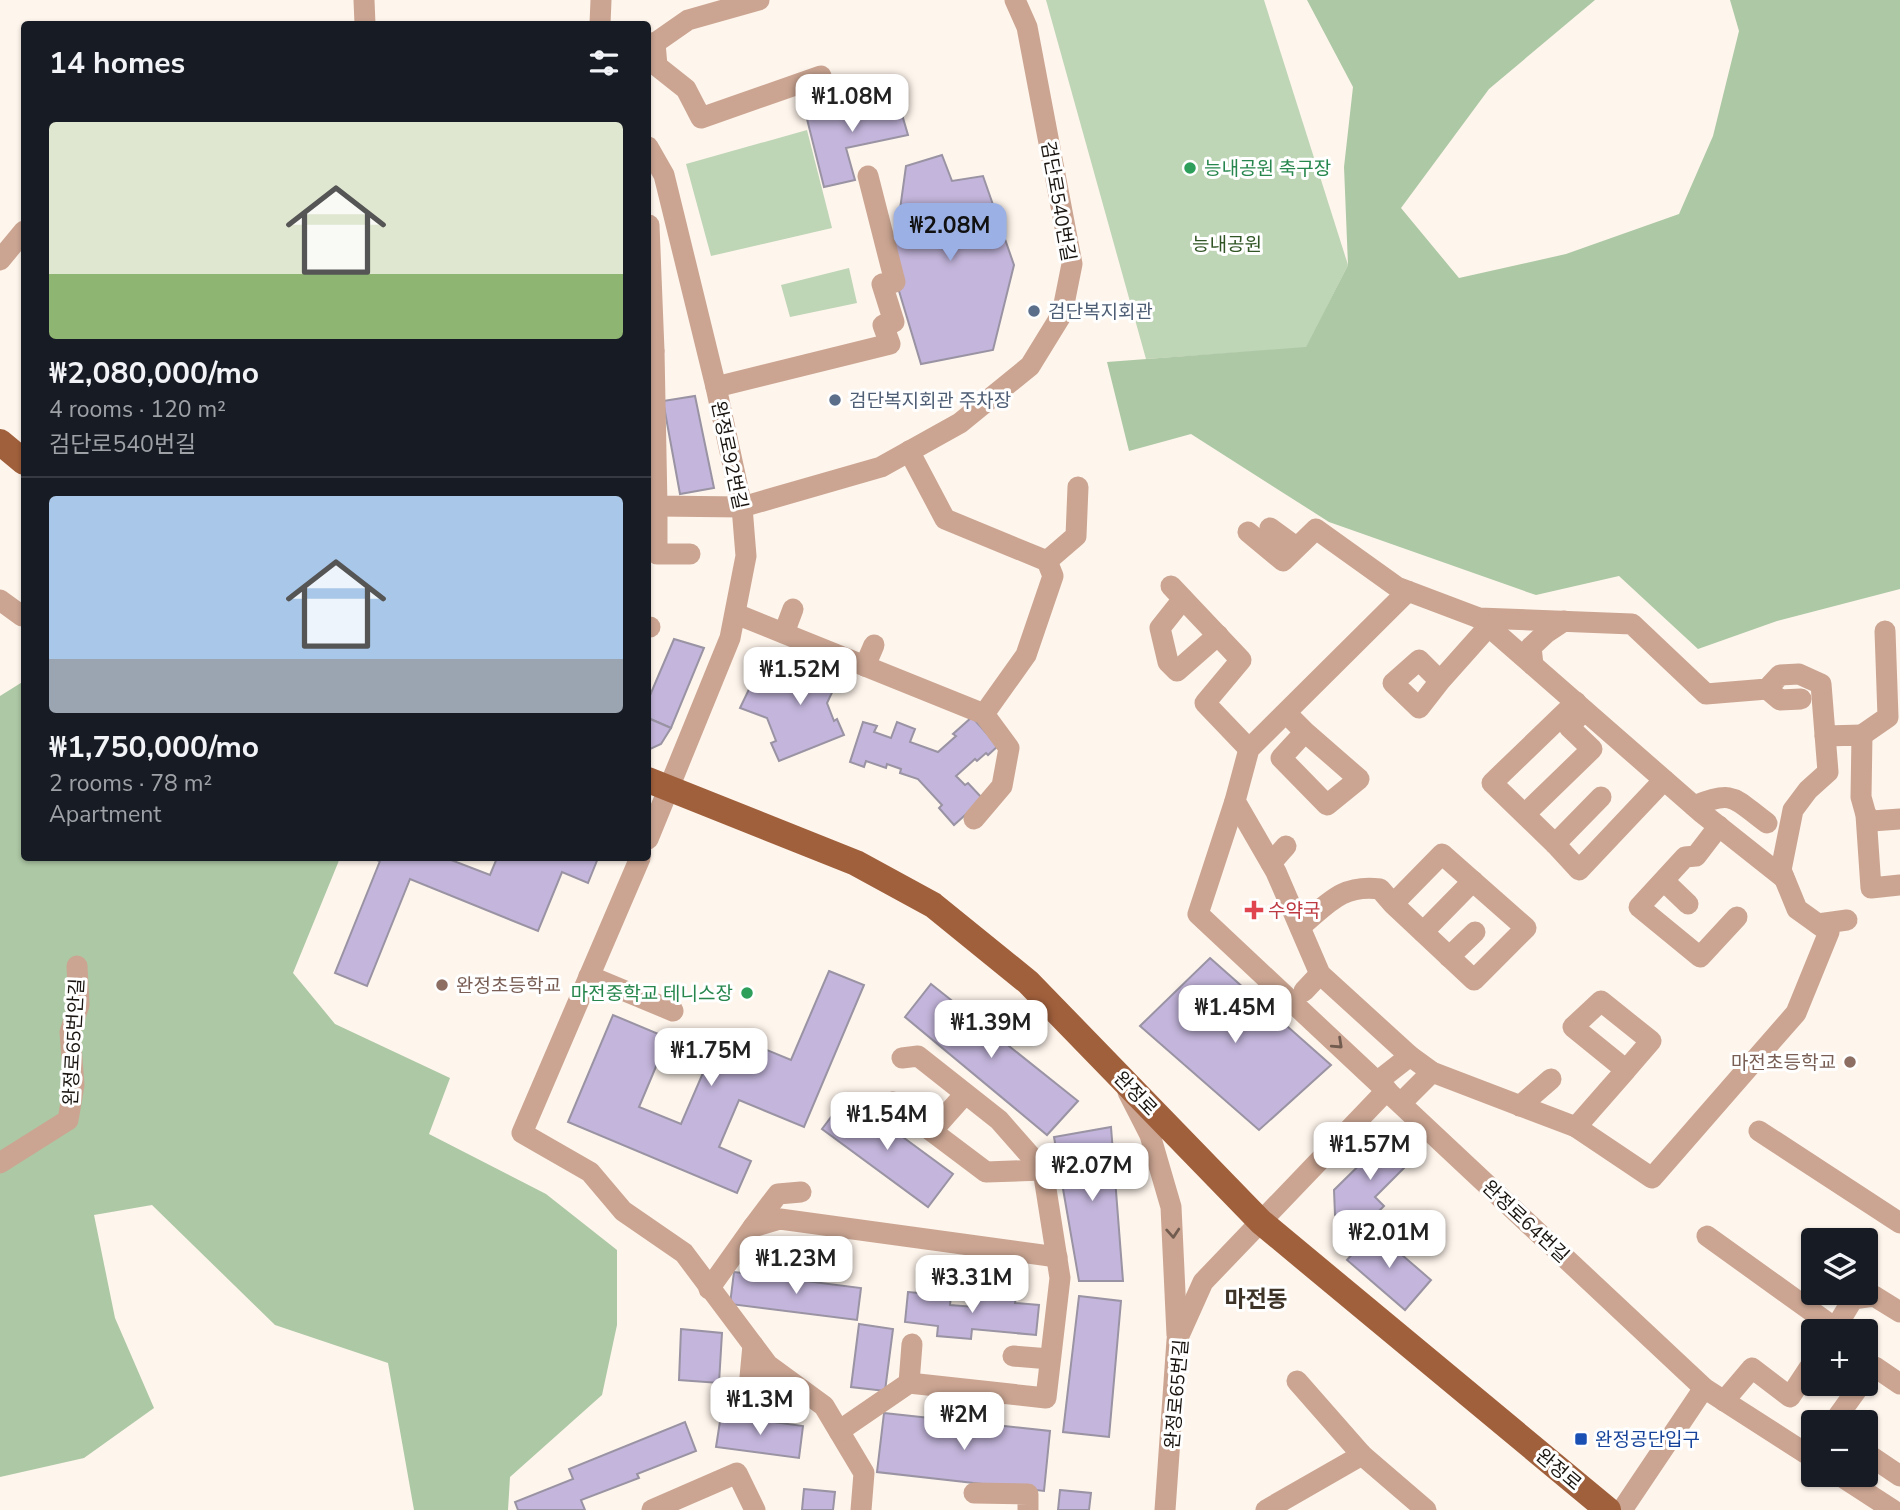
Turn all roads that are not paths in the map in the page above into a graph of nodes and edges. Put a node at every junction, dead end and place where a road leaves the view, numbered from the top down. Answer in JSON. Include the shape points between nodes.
{"nodes":[{"id":1,"x":364,"y":0,"type":"edge"},
{"id":2,"x":601,"y":0,"type":"edge"},
{"id":3,"x":759,"y":0,"type":"edge"},
{"id":4,"x":1015,"y":0,"type":"edge"},
{"id":5,"x":687,"y":10,"type":"edge"},
{"id":6,"x":365,"y":21,"type":"edge"},
{"id":7,"x":600,"y":21,"type":"edge"},
{"id":8,"x":651,"y":43,"type":"edge"},
{"id":9,"x":821,"y":76,"type":"dead end"},
{"id":10,"x":651,"y":151,"type":"edge"},
{"id":11,"x":869,"y":176,"type":"dead end"},
{"id":12,"x":21,"y":234,"type":"edge"},
{"id":13,"x":3,"y":250,"type":"edge"},
{"id":14,"x":651,"y":351,"type":"edge"},
{"id":15,"x":716,"y":387,"type":"junction"},
{"id":16,"x":0,"y":442,"type":"edge"},
{"id":17,"x":909,"y":451,"type":"junction"},
{"id":18,"x":21,"y":460,"type":"edge"},
{"id":19,"x":1078,"y":488,"type":"dead end"},
{"id":20,"x":657,"y":506,"type":"junction"},
{"id":21,"x":742,"y":507,"type":"junction"},
{"id":22,"x":1270,"y":528,"type":"dead end"},
{"id":23,"x":1248,"y":532,"type":"dead end"},
{"id":24,"x":1296,"y":547,"type":"junction"},
{"id":25,"x":690,"y":554,"type":"dead end"},
{"id":26,"x":652,"y":556,"type":"edge"},
{"id":27,"x":1046,"y":561,"type":"junction"},
{"id":28,"x":1408,"y":591,"type":"junction"},
{"id":29,"x":0,"y":600,"type":"edge"},
{"id":30,"x":793,"y":609,"type":"dead end"},
{"id":31,"x":736,"y":614,"type":"junction"},
{"id":32,"x":21,"y":615,"type":"edge"},
{"id":33,"x":1564,"y":621,"type":"junction"},
{"id":34,"x":1484,"y":622,"type":"junction"},
{"id":35,"x":1885,"y":631,"type":"dead end"},
{"id":36,"x":784,"y":633,"type":"junction"},
{"id":37,"x":1218,"y":635,"type":"junction"},
{"id":38,"x":874,"y":646,"type":"dead end"},
{"id":39,"x":1533,"y":665,"type":"junction"},
{"id":40,"x":865,"y":666,"type":"junction"},
{"id":41,"x":1440,"y":681,"type":"dead end"},
{"id":42,"x":1767,"y":689,"type":"junction"},
{"id":43,"x":1801,"y":699,"type":"dead end"},
{"id":44,"x":1580,"y":706,"type":"junction"},
{"id":45,"x":1286,"y":713,"type":"junction"},
{"id":46,"x":984,"y":714,"type":"junction"},
{"id":47,"x":1894,"y":717,"type":"edge"},
{"id":48,"x":1305,"y":732,"type":"dead end"},
{"id":49,"x":1862,"y":735,"type":"junction"},
{"id":50,"x":1825,"y":736,"type":"junction"},
{"id":51,"x":1249,"y":749,"type":"junction"},
{"id":52,"x":1664,"y":780,"type":"junction"},
{"id":53,"x":658,"y":785,"type":"edge"},
{"id":54,"x":1601,"y":797,"type":"dead end"},
{"id":55,"x":1235,"y":802,"type":"junction"},
{"id":56,"x":1694,"y":806,"type":"junction"},
{"id":57,"x":1525,"y":814,"type":"junction"},
{"id":58,"x":1866,"y":815,"type":"junction"},
{"id":59,"x":974,"y":819,"type":"dead end"},
{"id":60,"x":1900,"y":819,"type":"edge"},
{"id":61,"x":651,"y":823,"type":"edge"},
{"id":62,"x":1767,"y":823,"type":"dead end"},
{"id":63,"x":1719,"y":826,"type":"junction"},
{"id":64,"x":1555,"y":844,"type":"junction"},
{"id":65,"x":1286,"y":846,"type":"dead end"},
{"id":66,"x":639,"y":861,"type":"edge"},
{"id":67,"x":1271,"y":863,"type":"junction"},
{"id":68,"x":1784,"y":878,"type":"junction"},
{"id":69,"x":1473,"y":881,"type":"junction"},
{"id":70,"x":1664,"y":881,"type":"junction"},
{"id":71,"x":1900,"y":885,"type":"edge"},
{"id":72,"x":1393,"y":904,"type":"junction"},
{"id":73,"x":1688,"y":904,"type":"dead end"},
{"id":74,"x":1737,"y":917,"type":"dead end"},
{"id":75,"x":1847,"y":920,"type":"dead end"},
{"id":76,"x":1818,"y":924,"type":"junction"},
{"id":77,"x":1300,"y":927,"type":"junction"},
{"id":78,"x":1423,"y":932,"type":"junction"},
{"id":79,"x":1475,"y":932,"type":"dead end"},
{"id":80,"x":1449,"y":957,"type":"junction"},
{"id":81,"x":77,"y":966,"type":"dead end"},
{"id":82,"x":1320,"y":974,"type":"junction"},
{"id":83,"x":589,"y":976,"type":"junction"},
{"id":84,"x":1304,"y":991,"type":"dead end"},
{"id":85,"x":673,"y":1011,"type":"dead end"},
{"id":86,"x":1410,"y":1056,"type":"junction"},
{"id":87,"x":902,"y":1058,"type":"dead end"},
{"id":88,"x":1626,"y":1070,"type":"dead end"},
{"id":89,"x":1432,"y":1072,"type":"junction"},
{"id":90,"x":1120,"y":1077,"type":"junction"},
{"id":91,"x":1550,"y":1079,"type":"dead end"},
{"id":92,"x":1389,"y":1092,"type":"junction"},
{"id":93,"x":965,"y":1094,"type":"junction"},
{"id":94,"x":892,"y":1101,"type":"dead end"},
{"id":95,"x":1520,"y":1106,"type":"junction"},
{"id":96,"x":1576,"y":1126,"type":"junction"},
{"id":97,"x":1759,"y":1131,"type":"dead end"},
{"id":98,"x":932,"y":1132,"type":"junction"},
{"id":99,"x":0,"y":1163,"type":"edge"},
{"id":100,"x":1043,"y":1170,"type":"junction"},
{"id":101,"x":801,"y":1192,"type":"dead end"},
{"id":102,"x":1261,"y":1222,"type":"junction"},
{"id":103,"x":1900,"y":1223,"type":"edge"},
{"id":104,"x":753,"y":1227,"type":"junction"},
{"id":105,"x":1707,"y":1236,"type":"dead end"},
{"id":106,"x":1057,"y":1258,"type":"junction"},
{"id":107,"x":709,"y":1289,"type":"junction"},
{"id":108,"x":1878,"y":1298,"type":"edge"},
{"id":109,"x":1900,"y":1312,"type":"edge"},
{"id":110,"x":1819,"y":1319,"type":"edge"},
{"id":111,"x":1177,"y":1340,"type":"junction"},
{"id":112,"x":912,"y":1344,"type":"dead end"},
{"id":113,"x":753,"y":1345,"type":"junction"},
{"id":114,"x":1013,"y":1356,"type":"dead end"},
{"id":115,"x":1051,"y":1359,"type":"junction"},
{"id":116,"x":1878,"y":1369,"type":"edge"},
{"id":117,"x":1801,"y":1380,"type":"edge"},
{"id":118,"x":1297,"y":1381,"type":"dead end"},
{"id":119,"x":771,"y":1384,"type":"dead end"},
{"id":120,"x":909,"y":1384,"type":"junction"},
{"id":121,"x":1900,"y":1384,"type":"edge"},
{"id":122,"x":1704,"y":1388,"type":"junction"},
{"id":123,"x":1724,"y":1401,"type":"junction"},
{"id":124,"x":839,"y":1431,"type":"junction"},
{"id":125,"x":1801,"y":1450,"type":"edge"},
{"id":126,"x":1362,"y":1455,"type":"junction"},
{"id":127,"x":1878,"y":1460,"type":"edge"},
{"id":128,"x":1900,"y":1476,"type":"edge"},
{"id":129,"x":1858,"y":1487,"type":"edge"},
{"id":130,"x":974,"y":1493,"type":"dead end"},
{"id":131,"x":652,"y":1510,"type":"edge"},
{"id":132,"x":755,"y":1510,"type":"edge"},
{"id":133,"x":861,"y":1510,"type":"edge"},
{"id":134,"x":1028,"y":1510,"type":"edge"},
{"id":135,"x":1165,"y":1510,"type":"edge"},
{"id":136,"x":1266,"y":1510,"type":"edge"},
{"id":137,"x":1426,"y":1510,"type":"edge"},
{"id":138,"x":1608,"y":1510,"type":"edge"},
{"id":139,"x":1622,"y":1510,"type":"edge"},
{"id":140,"x":1893,"y":1510,"type":"edge"}],
"edges":[{"from":1,"to":6,"type":"street"},
{"from":2,"to":7,"type":"street"},
{"from":3,"to":5,"type":"street"},
{"from":4,"to":17,"type":"street","name":"검단로540번길","via":[[1027,27],[1072,264],[1062,314],[1030,366],[960,423]]},
{"from":5,"to":8,"type":"street"},
{"from":8,"to":9,"type":"street","via":[[657,66],[687,89],[701,118]]},
{"from":10,"to":15,"type":"street","name":"완정로92번길","via":[[664,175]]},
{"from":11,"to":15,"type":"street","via":[[895,282],[882,284],[894,323],[883,325],[890,344]]},
{"from":12,"to":13,"type":"street"},
{"from":14,"to":20,"type":"street"},
{"from":15,"to":21,"type":"street","name":"완정로92번길"},
{"from":16,"to":18,"type":"main road"},
{"from":17,"to":21,"type":"street","name":"검단로540번길","via":[[881,467]]},
{"from":17,"to":27,"type":"street","via":[[945,519]]},
{"from":19,"to":27,"type":"street","via":[[1076,536]]},
{"from":20,"to":21,"type":"street","name":"검단로540번길"},
{"from":20,"to":26,"type":"street"},
{"from":21,"to":31,"type":"street","name":"완정로92번길","via":[[746,556]]},
{"from":22,"to":24,"type":"street"},
{"from":23,"to":24,"type":"street","via":[[1283,561]]},
{"from":24,"to":28,"type":"street","via":[[1316,529]]},
{"from":25,"to":26,"type":"street"},
{"from":27,"to":46,"type":"street","via":[[1052,576],[1026,655]]},
{"from":28,"to":34,"type":"street"},
{"from":28,"to":45,"type":"street"},
{"from":29,"to":32,"type":"street"},
{"from":30,"to":36,"type":"street"},
{"from":31,"to":36,"type":"street"},
{"from":31,"to":53,"type":"street","name":"완정로92번길","via":[[680,763]]},
{"from":33,"to":34,"type":"street"},
{"from":33,"to":39,"type":"street","via":[[1531,647]]},
{"from":33,"to":42,"type":"street","via":[[1632,624],[1706,694]]},
{"from":34,"to":39,"type":"street"},
{"from":34,"to":41,"type":"street"},
{"from":35,"to":47,"type":"street"},
{"from":36,"to":40,"type":"street"},
{"from":37,"to":37,"type":"street","via":[[1177,593],[1160,628],[1168,662],[1177,671]]},
{"from":37,"to":51,"type":"street","via":[[1241,660],[1205,703]]},
{"from":38,"to":40,"type":"street"},
{"from":39,"to":44,"type":"street"},
{"from":40,"to":46,"type":"street"},
{"from":42,"to":43,"type":"street","via":[[1780,701]]},
{"from":42,"to":50,"type":"street","via":[[1780,676],[1800,674],[1821,684]]},
{"from":44,"to":52,"type":"street"},
{"from":44,"to":57,"type":"street","via":[[1569,727],[1592,748]]},
{"from":44,"to":57,"type":"street","via":[[1492,783]]},
{"from":45,"to":48,"type":"street"},
{"from":45,"to":51,"type":"street"},
{"from":46,"to":59,"type":"street","via":[[1009,748],[1002,786]]},
{"from":47,"to":49,"type":"street"},
{"from":49,"to":50,"type":"street"},
{"from":49,"to":58,"type":"street","via":[[1861,797]]},
{"from":50,"to":68,"type":"street","via":[[1828,772],[1793,810],[1781,870]]},
{"from":51,"to":55,"type":"street"},
{"from":52,"to":56,"type":"street"},
{"from":52,"to":64,"type":"street","via":[[1579,870]]},
{"from":53,"to":61,"type":"street","name":"완정로92번길"},
{"from":53,"to":90,"type":"main road","name":"완정로","via":[[856,863],[933,905],[1028,982]]},
{"from":54,"to":64,"type":"street"},
{"from":55,"to":67,"type":"street"},
{"from":55,"to":92,"type":"street","name":"완정로64번길","one_way":true,"via":[[1198,914]]},
{"from":56,"to":62,"type":"street","via":[[1716,797],[1731,797]]},
{"from":56,"to":63,"type":"street"},
{"from":57,"to":64,"type":"street"},
{"from":58,"to":60,"type":"street","via":[[1872,821]]},
{"from":58,"to":71,"type":"street","via":[[1871,888]]},
{"from":63,"to":68,"type":"street"},
{"from":63,"to":70,"type":"street","via":[[1696,856],[1685,857]]},
{"from":65,"to":67,"type":"street"},
{"from":66,"to":83,"type":"street"},
{"from":67,"to":77,"type":"street"},
{"from":68,"to":76,"type":"street","via":[[1797,909]]},
{"from":69,"to":72,"type":"street","via":[[1442,854]]},
{"from":69,"to":78,"type":"street"},
{"from":69,"to":80,"type":"street","via":[[1526,928],[1474,980]]},
{"from":70,"to":73,"type":"street"},
{"from":70,"to":74,"type":"street","via":[[1639,907],[1700,957]]},
{"from":72,"to":77,"type":"street","via":[[1380,889],[1345,891]]},
{"from":72,"to":78,"type":"street"},
{"from":75,"to":76,"type":"street"},
{"from":76,"to":96,"type":"street","via":[[1829,932],[1796,1013],[1653,1178]]},
{"from":77,"to":82,"type":"street"},
{"from":78,"to":80,"type":"street"},
{"from":79,"to":80,"type":"street"},
{"from":81,"to":99,"type":"street","name":"완정로65번안길","via":[[79,1005],[70,1032],[74,1085],[68,1120]]},
{"from":82,"to":84,"type":"street"},
{"from":82,"to":86,"type":"street"},
{"from":83,"to":85,"type":"street"},
{"from":83,"to":107,"type":"street","via":[[522,1133],[590,1172],[623,1211],[684,1253]]},
{"from":86,"to":89,"type":"street"},
{"from":86,"to":92,"type":"street"},
{"from":87,"to":93,"type":"street","via":[[918,1056]]},
{"from":88,"to":96,"type":"street"},
{"from":89,"to":92,"type":"street"},
{"from":89,"to":95,"type":"street"},
{"from":90,"to":102,"type":"main road","name":"완정로"},
{"from":90,"to":111,"type":"street","one_way":true,"via":[[1150,1135],[1171,1207]]},
{"from":91,"to":95,"type":"street"},
{"from":92,"to":102,"type":"street"},
{"from":92,"to":122,"type":"street","name":"완정로64번길"},
{"from":93,"to":98,"type":"street"},
{"from":93,"to":100,"type":"street","via":[[999,1120]]},
{"from":94,"to":98,"type":"street"},
{"from":95,"to":96,"type":"street"},
{"from":97,"to":103,"type":"street"},
{"from":98,"to":100,"type":"street","via":[[986,1172]]},
{"from":100,"to":106,"type":"street"},
{"from":101,"to":104,"type":"street","via":[[778,1194]]},
{"from":102,"to":111,"type":"street","name":"완정로65번길","via":[[1203,1282]]},
{"from":102,"to":138,"type":"main road","name":"완정로"},
{"from":104,"to":106,"type":"street","via":[[780,1219]]},
{"from":104,"to":107,"type":"street"},
{"from":105,"to":110,"type":"street"},
{"from":106,"to":115,"type":"street","via":[[1060,1278]]},
{"from":107,"to":113,"type":"street"},
{"from":108,"to":109,"type":"street"},
{"from":111,"to":135,"type":"street","name":"완정로65번길"},
{"from":112,"to":120,"type":"street"},
{"from":113,"to":119,"type":"street","via":[[750,1377]]},
{"from":113,"to":124,"type":"street","via":[[768,1365],[824,1406]]},
{"from":114,"to":115,"type":"street"},
{"from":115,"to":120,"type":"street","via":[[1046,1398]]},
{"from":116,"to":121,"type":"street"},
{"from":117,"to":123,"type":"street","via":[[1790,1397],[1752,1368]]},
{"from":118,"to":126,"type":"street"},
{"from":120,"to":124,"type":"street"},
{"from":122,"to":123,"type":"street","name":"완정로64번길"},
{"from":122,"to":139,"type":"street"},
{"from":123,"to":125,"type":"street","name":"완정로64번길"},
{"from":124,"to":133,"type":"street","via":[[864,1473]]},
{"from":126,"to":136,"type":"street"},
{"from":126,"to":137,"type":"street"},
{"from":127,"to":128,"type":"street"},
{"from":129,"to":140,"type":"street"},
{"from":130,"to":134,"type":"street","via":[[1028,1494]]},
{"from":131,"to":132,"type":"street","via":[[737,1472]]}]}
